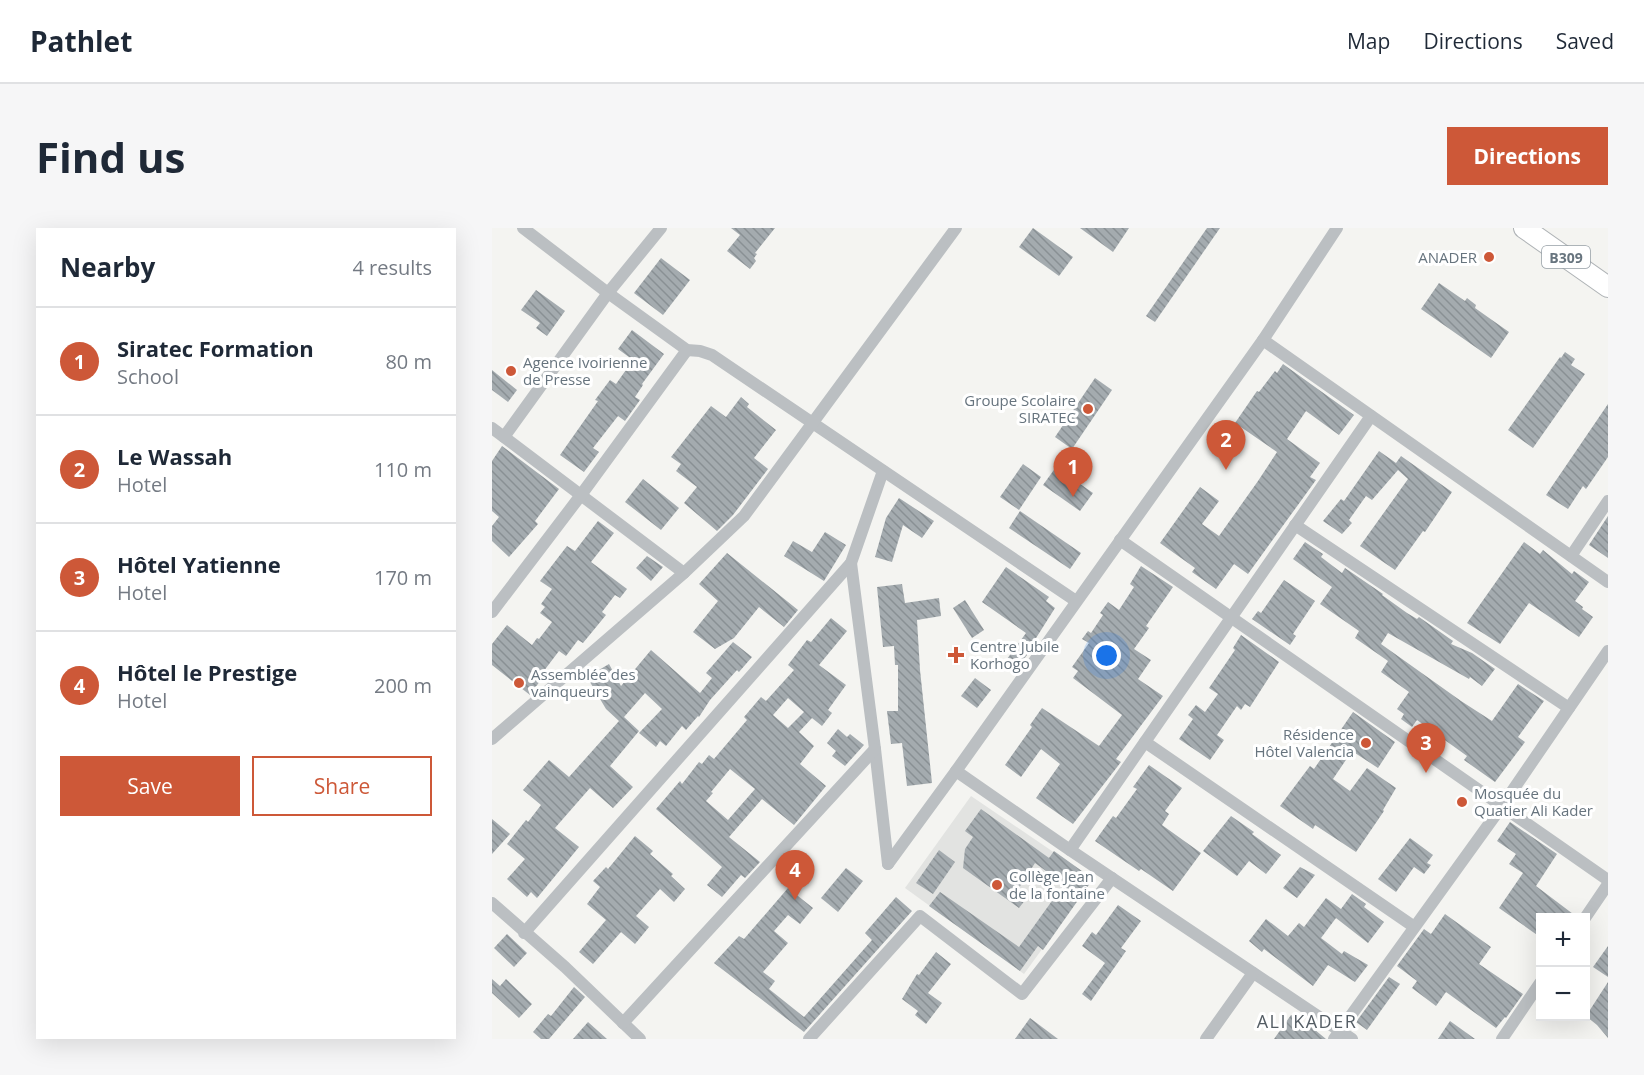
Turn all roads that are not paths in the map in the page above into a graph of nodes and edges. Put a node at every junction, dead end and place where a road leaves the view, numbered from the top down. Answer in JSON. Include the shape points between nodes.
{"nodes":[{"id":1,"x":523,"y":228,"type":"edge"},
{"id":2,"x":661,"y":228,"type":"edge"},
{"id":3,"x":956,"y":228,"type":"edge"},
{"id":4,"x":1337,"y":228,"type":"edge"},
{"id":5,"x":1524,"y":228,"type":"edge"},
{"id":6,"x":1608,"y":287,"type":"edge"},
{"id":7,"x":608,"y":293,"type":"junction"},
{"id":8,"x":1263,"y":340,"type":"junction"},
{"id":9,"x":687,"y":350,"type":"junction"},
{"id":10,"x":1371,"y":416,"type":"junction"},
{"id":11,"x":812,"y":424,"type":"junction"},
{"id":12,"x":492,"y":428,"type":"edge"},
{"id":13,"x":504,"y":437,"type":"junction"},
{"id":14,"x":883,"y":471,"type":"junction"},
{"id":15,"x":581,"y":495,"type":"junction"},
{"id":16,"x":1608,"y":501,"type":"edge"},
{"id":17,"x":1295,"y":525,"type":"junction"},
{"id":18,"x":1120,"y":540,"type":"junction"},
{"id":19,"x":1571,"y":556,"type":"junction"},
{"id":20,"x":851,"y":563,"type":"junction"},
{"id":21,"x":684,"y":573,"type":"junction"},
{"id":22,"x":1608,"y":582,"type":"edge"},
{"id":23,"x":1076,"y":601,"type":"junction"},
{"id":24,"x":492,"y":612,"type":"edge"},
{"id":25,"x":1231,"y":618,"type":"junction"},
{"id":26,"x":1608,"y":651,"type":"edge"},
{"id":27,"x":1569,"y":708,"type":"junction"},
{"id":28,"x":492,"y":739,"type":"edge"},
{"id":29,"x":1145,"y":742,"type":"junction"},
{"id":30,"x":875,"y":749,"type":"junction"},
{"id":31,"x":956,"y":771,"type":"junction"},
{"id":32,"x":1502,"y":806,"type":"junction"},
{"id":33,"x":1070,"y":850,"type":"junction"},
{"id":34,"x":1112,"y":878,"type":"junction"},
{"id":35,"x":1608,"y":882,"type":"edge"},
{"id":36,"x":492,"y":903,"type":"edge"},
{"id":37,"x":1588,"y":913,"type":"edge"},
{"id":38,"x":1413,"y":926,"type":"junction"},
{"id":39,"x":524,"y":933,"type":"junction"},
{"id":40,"x":1253,"y":973,"type":"junction"},
{"id":41,"x":1536,"y":989,"type":"edge"},
{"id":42,"x":623,"y":1023,"type":"junction"},
{"id":43,"x":1337,"y":1035,"type":"edge"},
{"id":44,"x":640,"y":1039,"type":"edge"},
{"id":45,"x":808,"y":1039,"type":"edge"},
{"id":46,"x":1206,"y":1039,"type":"edge"},
{"id":47,"x":1352,"y":1039,"type":"edge"},
{"id":48,"x":1502,"y":1039,"type":"edge"}],
"edges":[{"from":1,"to":7,"type":"street"},
{"from":2,"to":7,"type":"street"},
{"from":3,"to":11,"type":"street"},
{"from":4,"to":8,"type":"street"},
{"from":5,"to":6,"type":"main road","number":"B309"},
{"from":7,"to":9,"type":"street"},
{"from":7,"to":13,"type":"street"},
{"from":8,"to":10,"type":"street"},
{"from":8,"to":18,"type":"street"},
{"from":9,"to":11,"type":"street","via":[[712,355]]},
{"from":9,"to":15,"type":"street"},
{"from":10,"to":17,"type":"street"},
{"from":10,"to":19,"type":"street"},
{"from":11,"to":14,"type":"street"},
{"from":11,"to":21,"type":"street","via":[[744,516]]},
{"from":12,"to":13,"type":"street"},
{"from":13,"to":15,"type":"street"},
{"from":14,"to":20,"type":"street"},
{"from":14,"to":23,"type":"street"},
{"from":15,"to":21,"type":"street"},
{"from":15,"to":24,"type":"street"},
{"from":16,"to":19,"type":"street"},
{"from":17,"to":25,"type":"street"},
{"from":17,"to":27,"type":"street"},
{"from":18,"to":23,"type":"street"},
{"from":18,"to":25,"type":"street"},
{"from":19,"to":22,"type":"street"},
{"from":20,"to":30,"type":"street"},
{"from":20,"to":39,"type":"street"},
{"from":21,"to":28,"type":"street"},
{"from":23,"to":31,"type":"street"},
{"from":25,"to":29,"type":"street"},
{"from":25,"to":32,"type":"street"},
{"from":26,"to":27,"type":"street"},
{"from":27,"to":32,"type":"street"},
{"from":29,"to":33,"type":"street"},
{"from":29,"to":38,"type":"street"},
{"from":30,"to":31,"type":"street","via":[[888,864]]},
{"from":30,"to":42,"type":"street"},
{"from":31,"to":33,"type":"street"},
{"from":32,"to":35,"type":"street"},
{"from":32,"to":38,"type":"street"},
{"from":33,"to":34,"type":"street"},
{"from":34,"to":40,"type":"street"},
{"from":34,"to":45,"type":"street","via":[[1022,994],[920,916]]},
{"from":35,"to":37,"type":"street"},
{"from":36,"to":39,"type":"street"},
{"from":38,"to":43,"type":"street"},
{"from":39,"to":42,"type":"street"},
{"from":40,"to":43,"type":"street"},
{"from":40,"to":46,"type":"street"},
{"from":41,"to":48,"type":"street"},
{"from":42,"to":44,"type":"street"},
{"from":43,"to":47,"type":"street"}]}
